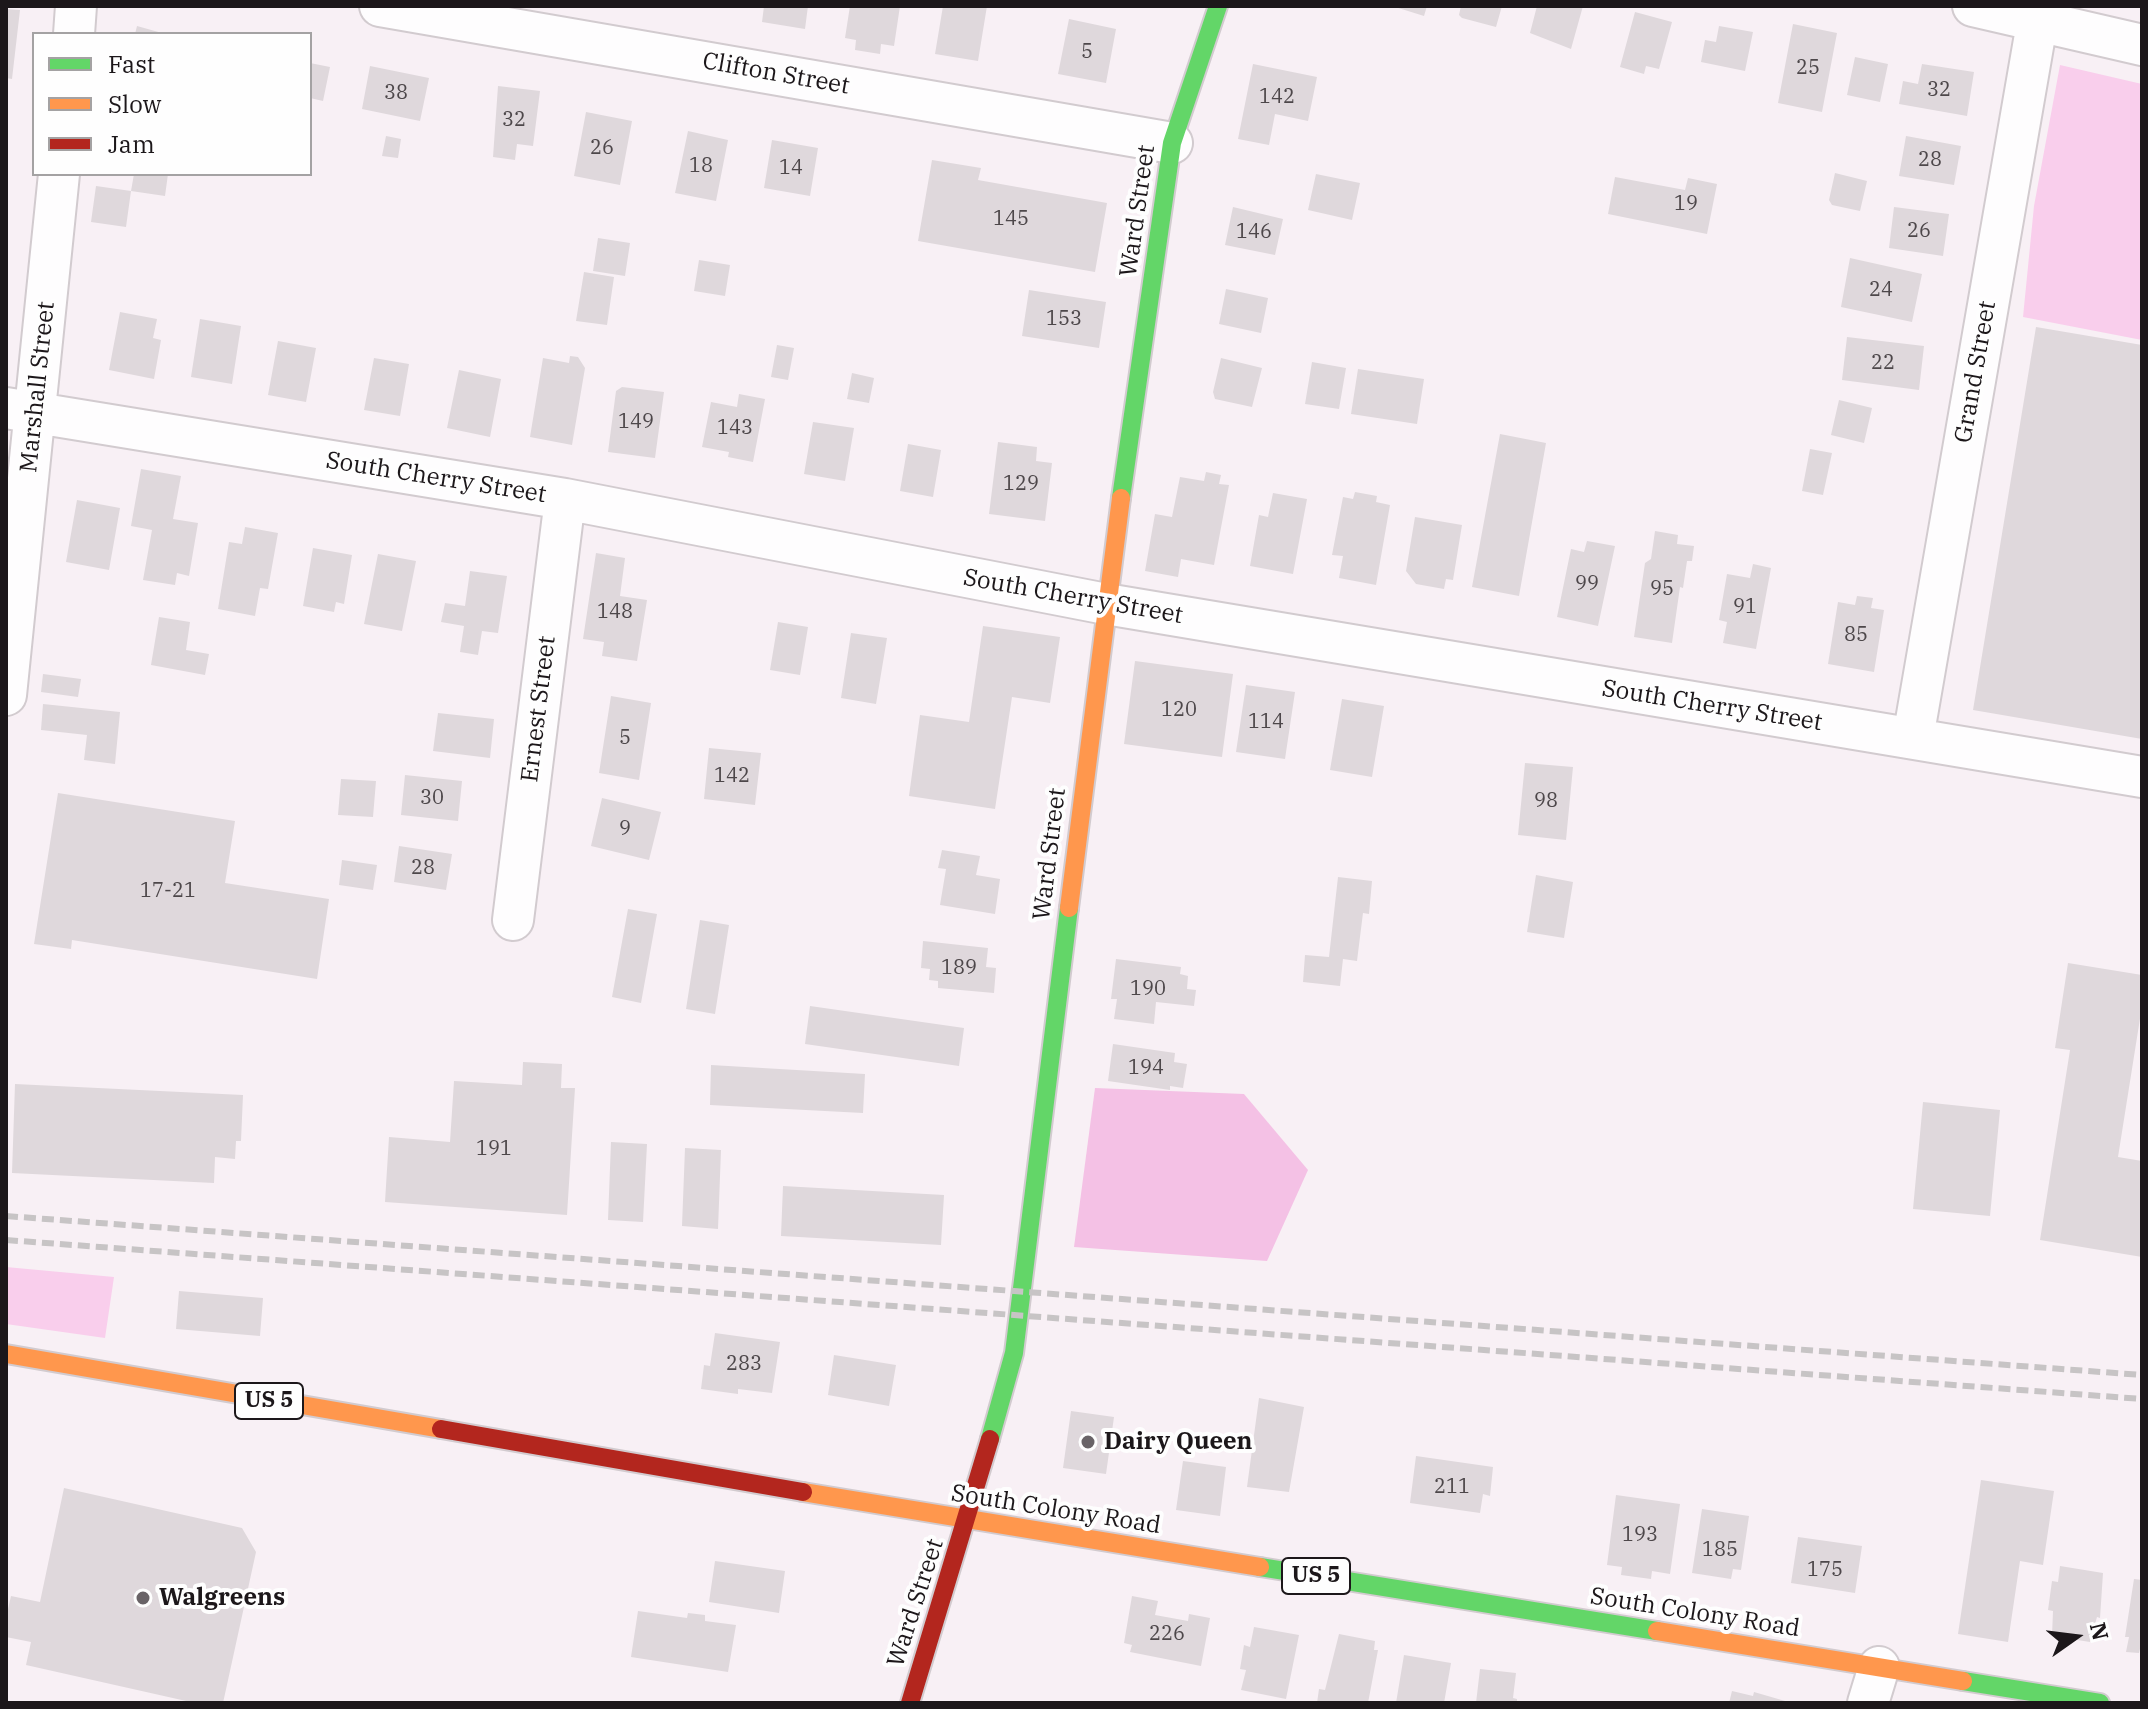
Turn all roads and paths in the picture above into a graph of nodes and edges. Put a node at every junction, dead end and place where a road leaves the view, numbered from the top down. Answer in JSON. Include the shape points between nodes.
{"nodes":[{"id":1,"x":76,"y":6,"type":"edge"},
{"id":2,"x":380,"y":6,"type":"edge"},
{"id":3,"x":1218,"y":6,"type":"edge"},
{"id":4,"x":1973,"y":6,"type":"edge"},
{"id":5,"x":2039,"y":14,"type":"edge"},
{"id":6,"x":74,"y":32,"type":"edge"},
{"id":7,"x":2142,"y":45,"type":"edge"},
{"id":8,"x":1172,"y":143,"type":"junction"},
{"id":9,"x":59,"y":176,"type":"edge"},
{"id":10,"x":21,"y":410,"type":"edge"},
{"id":11,"x":565,"y":499,"type":"junction"},
{"id":12,"x":1106,"y":604,"type":"junction"},
{"id":13,"x":6,"y":695,"type":"edge"},
{"id":14,"x":1913,"y":738,"type":"junction"},
{"id":15,"x":2142,"y":777,"type":"edge"},
{"id":16,"x":513,"y":920,"type":"dead end"},
{"id":17,"x":6,"y":1354,"type":"edge"},
{"id":18,"x":968,"y":1520,"type":"junction"},
{"id":19,"x":1873,"y":1685,"type":"edge"},
{"id":20,"x":910,"y":1703,"type":"edge"},
{"id":21,"x":2100,"y":1703,"type":"edge"}],
"edges":[{"from":1,"to":6,"type":"street"},
{"from":2,"to":8,"type":"street","name":"Clifton Street"},
{"from":3,"to":8,"type":"main road","name":"Ward Street"},
{"from":4,"to":5,"type":"street"},
{"from":5,"to":7,"type":"street"},
{"from":5,"to":14,"type":"street","name":"Grand Street"},
{"from":8,"to":12,"type":"main road","name":"Ward Street"},
{"from":9,"to":10,"type":"street","name":"Marshall Street"},
{"from":10,"to":11,"type":"street","name":"South Cherry Street"},
{"from":10,"to":13,"type":"street","name":"Marshall Street"},
{"from":11,"to":12,"type":"street","name":"South Cherry Street"},
{"from":11,"to":16,"type":"street","name":"Ernest Street"},
{"from":12,"to":14,"type":"street","name":"South Cherry Street"},
{"from":12,"to":18,"type":"main road","name":"Ward Street","via":[[1016,1341]]},
{"from":14,"to":15,"type":"street","name":"South Cherry Street"},
{"from":17,"to":18,"type":"main road","name":"South Colony Road","number":"US 5"},
{"from":18,"to":19,"type":"main road","name":"South Colony Road","number":"US 5"},
{"from":18,"to":20,"type":"main road","name":"Ward Street"},
{"from":19,"to":21,"type":"main road","name":"South Colony Road","number":"US 5"}]}
